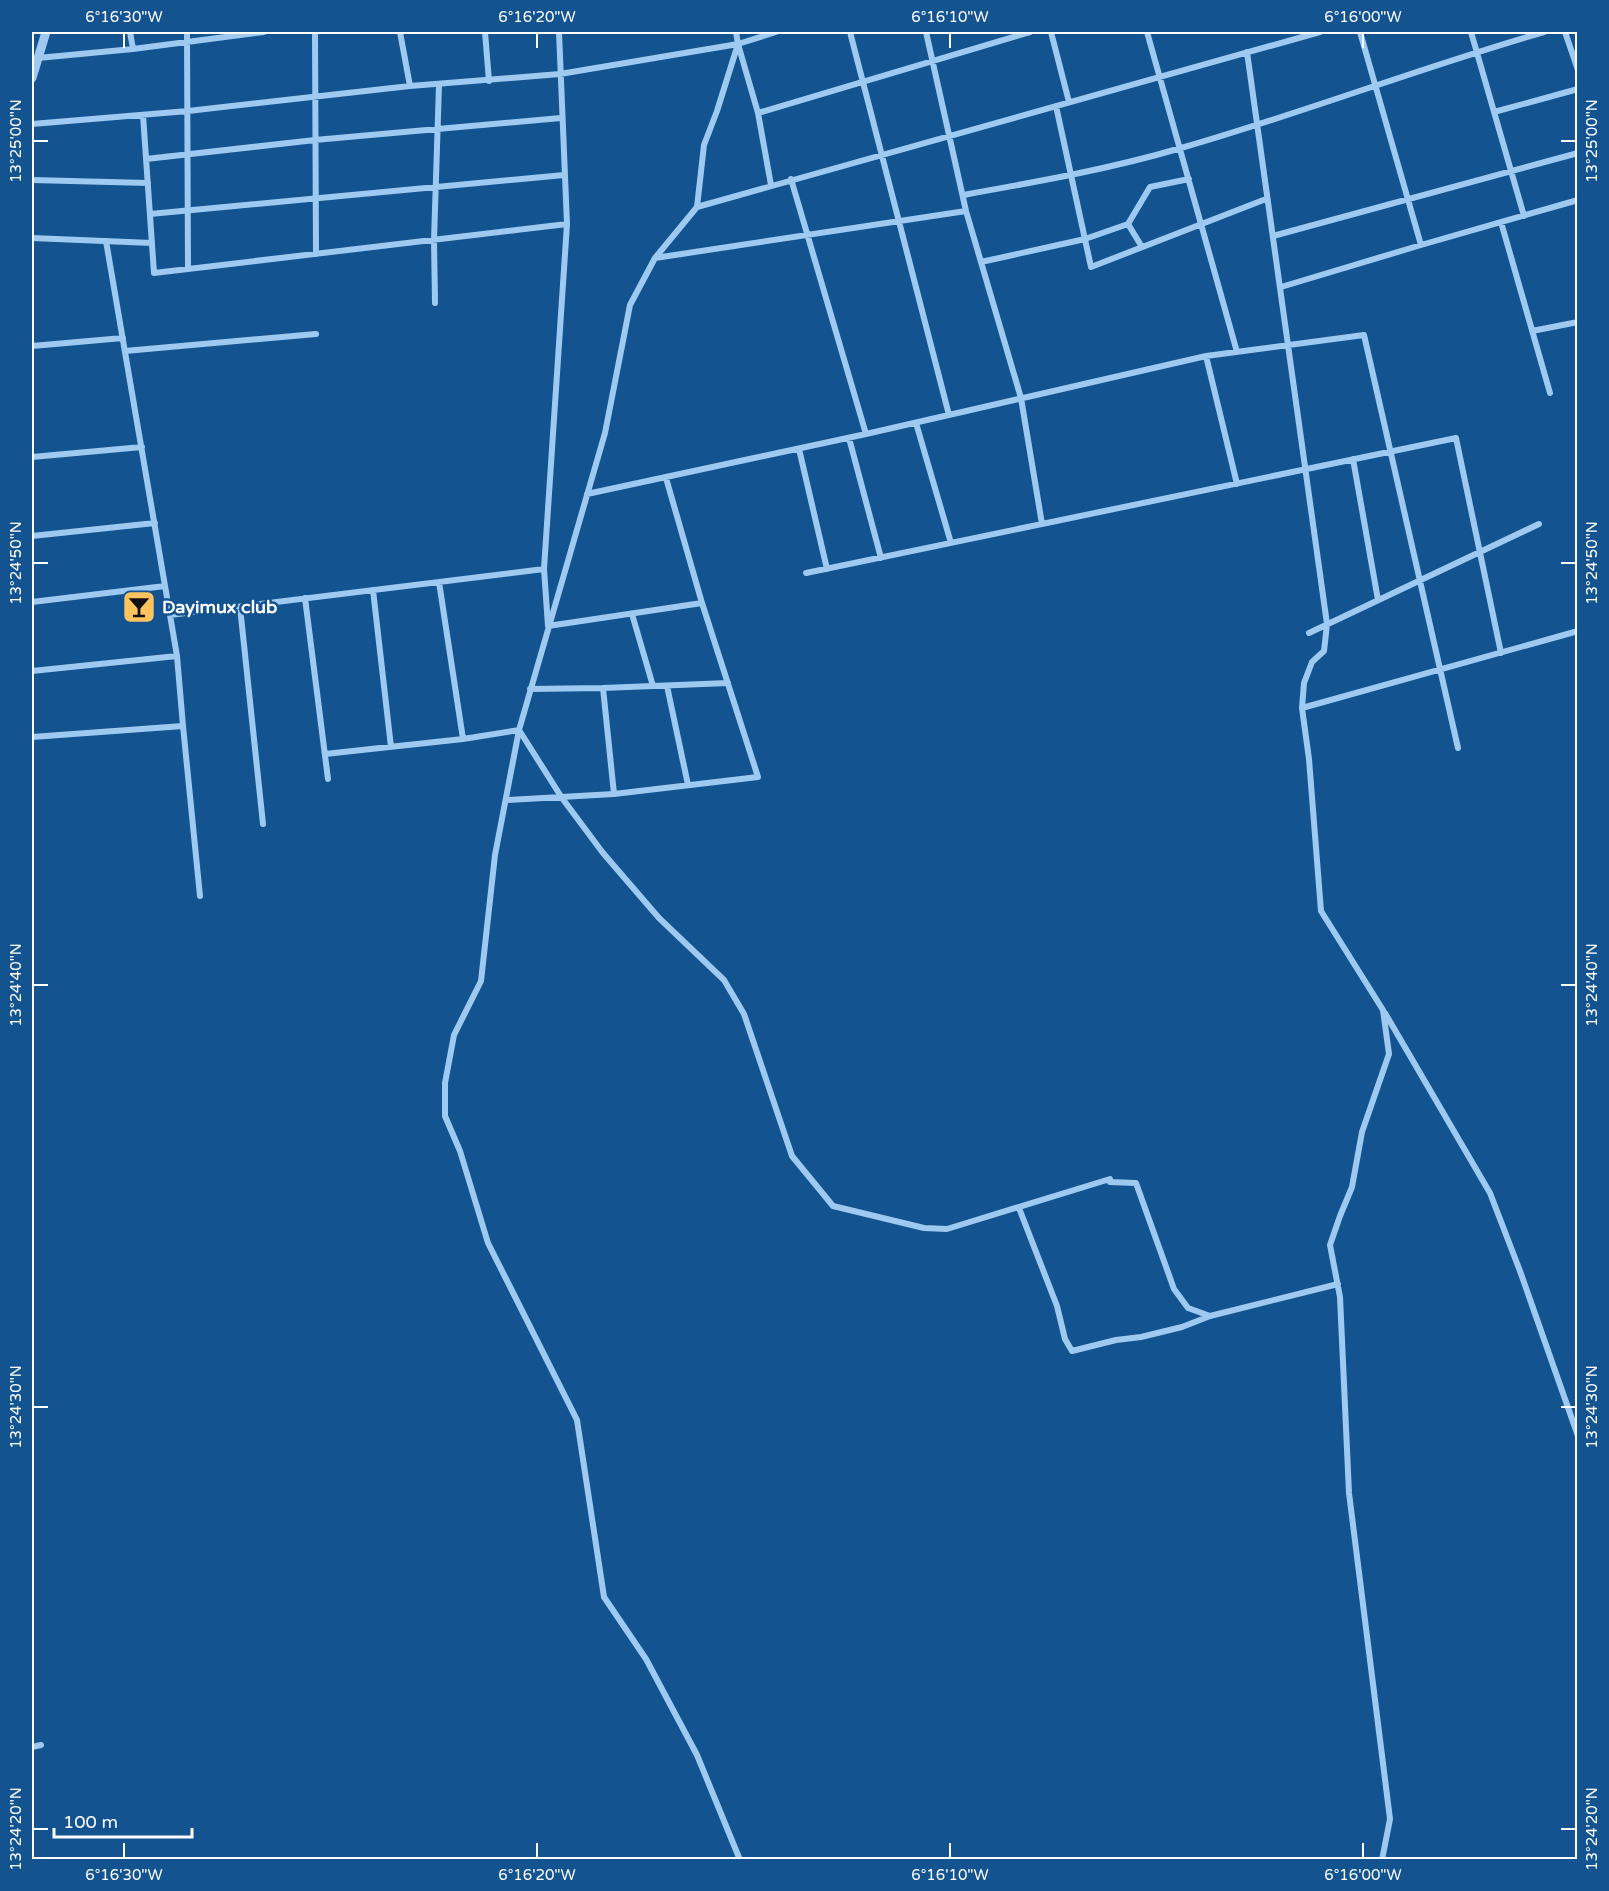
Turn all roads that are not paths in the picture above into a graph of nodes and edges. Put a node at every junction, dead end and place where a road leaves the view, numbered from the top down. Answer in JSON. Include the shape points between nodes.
{"nodes":[{"id":1,"x":46,"y":32,"type":"edge"},
{"id":2,"x":130,"y":32,"type":"edge"},
{"id":3,"x":188,"y":32,"type":"edge"},
{"id":4,"x":264,"y":32,"type":"edge"},
{"id":5,"x":315,"y":32,"type":"edge"},
{"id":6,"x":400,"y":32,"type":"edge"},
{"id":7,"x":485,"y":32,"type":"edge"},
{"id":8,"x":559,"y":32,"type":"edge"},
{"id":9,"x":736,"y":32,"type":"edge"},
{"id":10,"x":776,"y":32,"type":"edge"},
{"id":11,"x":850,"y":32,"type":"edge"},
{"id":12,"x":926,"y":32,"type":"edge"},
{"id":13,"x":1030,"y":32,"type":"edge"},
{"id":14,"x":1050,"y":32,"type":"edge"},
{"id":15,"x":1148,"y":32,"type":"edge"},
{"id":16,"x":1320,"y":32,"type":"edge"},
{"id":17,"x":1360,"y":32,"type":"edge"},
{"id":18,"x":1471,"y":32,"type":"edge"},
{"id":19,"x":1544,"y":32,"type":"edge"},
{"id":20,"x":1564,"y":32,"type":"edge"},
{"id":21,"x":187,"y":41,"type":"junction"},
{"id":22,"x":738,"y":44,"type":"junction"},
{"id":23,"x":133,"y":49,"type":"junction"},
{"id":24,"x":1477,"y":51,"type":"junction"},
{"id":25,"x":1247,"y":52,"type":"junction"},
{"id":26,"x":38,"y":58,"type":"junction"},
{"id":27,"x":933,"y":60,"type":"junction"},
{"id":28,"x":1578,"y":70,"type":"edge"},
{"id":29,"x":560,"y":74,"type":"junction"},
{"id":30,"x":1160,"y":77,"type":"junction"},
{"id":31,"x":32,"y":78,"type":"edge"},
{"id":32,"x":489,"y":81,"type":"junction"},
{"id":33,"x":863,"y":81,"type":"junction"},
{"id":34,"x":1376,"y":84,"type":"junction"},
{"id":35,"x":439,"y":85,"type":"junction"},
{"id":36,"x":410,"y":86,"type":"junction"},
{"id":37,"x":1578,"y":89,"type":"edge"},
{"id":38,"x":315,"y":97,"type":"junction"},
{"id":39,"x":1069,"y":102,"type":"junction"},
{"id":40,"x":1056,"y":106,"type":"junction"},
{"id":41,"x":188,"y":111,"type":"junction"},
{"id":42,"x":1494,"y":112,"type":"junction"},
{"id":43,"x":758,"y":113,"type":"junction"},
{"id":44,"x":143,"y":115,"type":"junction"},
{"id":45,"x":561,"y":118,"type":"junction"},
{"id":46,"x":32,"y":124,"type":"edge"},
{"id":47,"x":1257,"y":124,"type":"junction"},
{"id":48,"x":437,"y":129,"type":"junction"},
{"id":49,"x":950,"y":135,"type":"junction"},
{"id":50,"x":315,"y":140,"type":"junction"},
{"id":51,"x":1180,"y":148,"type":"junction"},
{"id":52,"x":1578,"y":153,"type":"edge"},
{"id":53,"x":188,"y":154,"type":"junction"},
{"id":54,"x":881,"y":154,"type":"junction"},
{"id":55,"x":146,"y":159,"type":"junction"},
{"id":56,"x":1511,"y":171,"type":"junction"},
{"id":57,"x":564,"y":175,"type":"junction"},
{"id":58,"x":1071,"y":176,"type":"junction"},
{"id":59,"x":791,"y":179,"type":"junction"},
{"id":60,"x":1189,"y":179,"type":"junction"},
{"id":61,"x":32,"y":180,"type":"edge"},
{"id":62,"x":148,"y":183,"type":"junction"},
{"id":63,"x":771,"y":185,"type":"junction"},
{"id":64,"x":435,"y":187,"type":"junction"},
{"id":65,"x":963,"y":195,"type":"junction"},
{"id":66,"x":316,"y":198,"type":"junction"},
{"id":67,"x":1266,"y":199,"type":"junction"},
{"id":68,"x":1408,"y":199,"type":"junction"},
{"id":69,"x":1578,"y":200,"type":"edge"},
{"id":70,"x":697,"y":207,"type":"junction"},
{"id":71,"x":188,"y":211,"type":"junction"},
{"id":72,"x":966,"y":211,"type":"junction"},
{"id":73,"x":150,"y":214,"type":"junction"},
{"id":74,"x":1524,"y":216,"type":"junction"},
{"id":75,"x":899,"y":221,"type":"junction"},
{"id":76,"x":1502,"y":222,"type":"junction"},
{"id":77,"x":567,"y":224,"type":"junction"},
{"id":78,"x":1128,"y":224,"type":"junction"},
{"id":79,"x":1202,"y":224,"type":"junction"},
{"id":80,"x":807,"y":235,"type":"junction"},
{"id":81,"x":1273,"y":236,"type":"junction"},
{"id":82,"x":32,"y":238,"type":"edge"},
{"id":83,"x":1085,"y":239,"type":"junction"},
{"id":84,"x":434,"y":240,"type":"junction"},
{"id":85,"x":106,"y":241,"type":"junction"},
{"id":86,"x":152,"y":243,"type":"junction"},
{"id":87,"x":1421,"y":244,"type":"junction"},
{"id":88,"x":1142,"y":248,"type":"junction"},
{"id":89,"x":316,"y":254,"type":"junction"},
{"id":90,"x":654,"y":258,"type":"junction"},
{"id":91,"x":981,"y":262,"type":"junction"},
{"id":92,"x":188,"y":268,"type":"junction"},
{"id":93,"x":1281,"y":287,"type":"junction"},
{"id":94,"x":435,"y":303,"type":"dead end"},
{"id":95,"x":1578,"y":322,"type":"edge"},
{"id":96,"x":1532,"y":331,"type":"junction"},
{"id":97,"x":316,"y":334,"type":"dead end"},
{"id":98,"x":123,"y":338,"type":"junction"},
{"id":99,"x":32,"y":346,"type":"edge"},
{"id":100,"x":1289,"y":346,"type":"junction"},
{"id":101,"x":125,"y":351,"type":"junction"},
{"id":102,"x":1237,"y":352,"type":"junction"},
{"id":103,"x":1206,"y":356,"type":"junction"},
{"id":104,"x":1550,"y":393,"type":"dead end"},
{"id":105,"x":1021,"y":398,"type":"junction"},
{"id":106,"x":949,"y":415,"type":"junction"},
{"id":107,"x":916,"y":423,"type":"junction"},
{"id":108,"x":866,"y":434,"type":"junction"},
{"id":109,"x":849,"y":438,"type":"junction"},
{"id":110,"x":142,"y":447,"type":"junction"},
{"id":111,"x":799,"y":449,"type":"junction"},
{"id":112,"x":1390,"y":452,"type":"junction"},
{"id":113,"x":32,"y":457,"type":"edge"},
{"id":114,"x":1353,"y":459,"type":"junction"},
{"id":115,"x":1305,"y":469,"type":"junction"},
{"id":116,"x":666,"y":478,"type":"junction"},
{"id":117,"x":1237,"y":483,"type":"junction"},
{"id":118,"x":587,"y":494,"type":"junction"},
{"id":119,"x":155,"y":523,"type":"junction"},
{"id":120,"x":1042,"y":524,"type":"junction"},
{"id":121,"x":1539,"y":524,"type":"dead end"},
{"id":122,"x":32,"y":536,"type":"edge"},
{"id":123,"x":951,"y":543,"type":"junction"},
{"id":124,"x":1481,"y":552,"type":"junction"},
{"id":125,"x":881,"y":558,"type":"junction"},
{"id":126,"x":544,"y":569,"type":"junction"},
{"id":127,"x":827,"y":569,"type":"junction"},
{"id":128,"x":806,"y":573,"type":"dead end"},
{"id":129,"x":1420,"y":580,"type":"junction"},
{"id":130,"x":439,"y":582,"type":"junction"},
{"id":131,"x":165,"y":586,"type":"junction"},
{"id":132,"x":373,"y":590,"type":"junction"},
{"id":133,"x":306,"y":598,"type":"junction"},
{"id":134,"x":1378,"y":600,"type":"junction"},
{"id":135,"x":32,"y":602,"type":"edge"},
{"id":136,"x":702,"y":603,"type":"junction"},
{"id":137,"x":240,"y":607,"type":"junction"},
{"id":138,"x":632,"y":614,"type":"junction"},
{"id":139,"x":170,"y":615,"type":"junction"},
{"id":140,"x":1327,"y":624,"type":"junction"},
{"id":141,"x":548,"y":626,"type":"junction"},
{"id":142,"x":1578,"y":631,"type":"edge"},
{"id":143,"x":1309,"y":633,"type":"dead end"},
{"id":144,"x":1502,"y":653,"type":"junction"},
{"id":145,"x":177,"y":656,"type":"junction"},
{"id":146,"x":32,"y":670,"type":"edge"},
{"id":147,"x":1441,"y":670,"type":"junction"},
{"id":148,"x":728,"y":683,"type":"junction"},
{"id":149,"x":653,"y":686,"type":"junction"},
{"id":150,"x":667,"y":686,"type":"junction"},
{"id":151,"x":603,"y":688,"type":"junction"},
{"id":152,"x":530,"y":689,"type":"junction"},
{"id":153,"x":1302,"y":708,"type":"junction"},
{"id":154,"x":183,"y":726,"type":"junction"},
{"id":155,"x":519,"y":730,"type":"junction"},
{"id":156,"x":32,"y":736,"type":"edge"},
{"id":157,"x":463,"y":739,"type":"junction"},
{"id":158,"x":392,"y":747,"type":"junction"},
{"id":159,"x":1458,"y":748,"type":"dead end"},
{"id":160,"x":325,"y":754,"type":"junction"},
{"id":161,"x":328,"y":778,"type":"dead end"},
{"id":162,"x":688,"y":785,"type":"junction"},
{"id":163,"x":614,"y":794,"type":"junction"},
{"id":164,"x":562,"y":798,"type":"junction"},
{"id":165,"x":506,"y":800,"type":"junction"},
{"id":166,"x":263,"y":824,"type":"dead end"},
{"id":167,"x":201,"y":896,"type":"dead end"},
{"id":168,"x":1383,"y":1010,"type":"junction"},
{"id":169,"x":1019,"y":1208,"type":"junction"},
{"id":170,"x":1338,"y":1284,"type":"junction"},
{"id":171,"x":1210,"y":1316,"type":"junction"},
{"id":172,"x":1578,"y":1436,"type":"edge"},
{"id":173,"x":41,"y":1745,"type":"dead end"},
{"id":174,"x":32,"y":1747,"type":"edge"},
{"id":175,"x":740,"y":1860,"type":"edge"},
{"id":176,"x":1382,"y":1860,"type":"edge"}],
"edges":[{"from":1,"to":26,"type":"street"},
{"from":2,"to":23,"type":"street"},
{"from":3,"to":21,"type":"street"},
{"from":4,"to":21,"type":"street"},
{"from":5,"to":38,"type":"street"},
{"from":6,"to":36,"type":"street"},
{"from":7,"to":32,"type":"street"},
{"from":8,"to":29,"type":"street"},
{"from":9,"to":22,"type":"street"},
{"from":10,"to":22,"type":"street"},
{"from":11,"to":33,"type":"street"},
{"from":12,"to":27,"type":"street"},
{"from":13,"to":27,"type":"street"},
{"from":14,"to":39,"type":"street"},
{"from":15,"to":30,"type":"street"},
{"from":16,"to":25,"type":"street"},
{"from":17,"to":34,"type":"street"},
{"from":18,"to":24,"type":"street"},
{"from":19,"to":24,"type":"street"},
{"from":20,"to":28,"type":"street"},
{"from":21,"to":23,"type":"street"},
{"from":21,"to":41,"type":"street"},
{"from":22,"to":29,"type":"street"},
{"from":22,"to":43,"type":"street"},
{"from":22,"to":70,"type":"street","via":[[705,145]]},
{"from":23,"to":26,"type":"street"},
{"from":24,"to":34,"type":"street"},
{"from":24,"to":42,"type":"street"},
{"from":25,"to":30,"type":"street"},
{"from":25,"to":47,"type":"street"},
{"from":26,"to":31,"type":"street"},
{"from":27,"to":33,"type":"street"},
{"from":27,"to":49,"type":"street"},
{"from":29,"to":32,"type":"street"},
{"from":29,"to":45,"type":"street"},
{"from":30,"to":39,"type":"street"},
{"from":30,"to":51,"type":"street"},
{"from":32,"to":35,"type":"street"},
{"from":33,"to":43,"type":"street"},
{"from":33,"to":54,"type":"street"},
{"from":34,"to":47,"type":"street"},
{"from":34,"to":68,"type":"street"},
{"from":35,"to":36,"type":"street"},
{"from":35,"to":48,"type":"street"},
{"from":36,"to":38,"type":"street"},
{"from":37,"to":42,"type":"street"},
{"from":38,"to":41,"type":"street"},
{"from":38,"to":50,"type":"street"},
{"from":39,"to":40,"type":"street"},
{"from":40,"to":49,"type":"street"},
{"from":40,"to":58,"type":"street"},
{"from":41,"to":44,"type":"street"},
{"from":41,"to":53,"type":"street"},
{"from":42,"to":56,"type":"street"},
{"from":43,"to":63,"type":"street"},
{"from":44,"to":46,"type":"street"},
{"from":44,"to":55,"type":"street"},
{"from":45,"to":48,"type":"street"},
{"from":45,"to":57,"type":"street"},
{"from":47,"to":51,"type":"street"},
{"from":47,"to":67,"type":"street"},
{"from":48,"to":50,"type":"street"},
{"from":48,"to":64,"type":"street"},
{"from":49,"to":54,"type":"street"},
{"from":49,"to":65,"type":"street"},
{"from":50,"to":53,"type":"street"},
{"from":50,"to":66,"type":"street"},
{"from":51,"to":58,"type":"street"},
{"from":51,"to":60,"type":"street"},
{"from":52,"to":56,"type":"street"},
{"from":53,"to":55,"type":"street"},
{"from":53,"to":71,"type":"street"},
{"from":54,"to":59,"type":"street"},
{"from":54,"to":75,"type":"street"},
{"from":55,"to":62,"type":"street"},
{"from":56,"to":68,"type":"street"},
{"from":56,"to":74,"type":"street"},
{"from":57,"to":64,"type":"street"},
{"from":57,"to":77,"type":"street"},
{"from":58,"to":65,"type":"street"},
{"from":58,"to":83,"type":"street"},
{"from":59,"to":63,"type":"street"},
{"from":59,"to":80,"type":"street"},
{"from":60,"to":78,"type":"street","via":[[1150,187]]},
{"from":60,"to":79,"type":"street"},
{"from":61,"to":62,"type":"street"},
{"from":62,"to":73,"type":"street"},
{"from":63,"to":70,"type":"street"},
{"from":64,"to":66,"type":"street"},
{"from":64,"to":84,"type":"street"},
{"from":65,"to":72,"type":"street"},
{"from":66,"to":71,"type":"street"},
{"from":66,"to":89,"type":"street"},
{"from":67,"to":79,"type":"street"},
{"from":67,"to":81,"type":"street"},
{"from":68,"to":81,"type":"street"},
{"from":68,"to":87,"type":"street"},
{"from":69,"to":74,"type":"street"},
{"from":70,"to":90,"type":"street"},
{"from":71,"to":73,"type":"street"},
{"from":71,"to":92,"type":"street"},
{"from":72,"to":75,"type":"street"},
{"from":72,"to":91,"type":"street"},
{"from":73,"to":86,"type":"street"},
{"from":74,"to":76,"type":"street"},
{"from":75,"to":80,"type":"street"},
{"from":75,"to":106,"type":"street"},
{"from":76,"to":87,"type":"street"},
{"from":76,"to":96,"type":"street"},
{"from":77,"to":84,"type":"street"},
{"from":77,"to":126,"type":"street"},
{"from":78,"to":83,"type":"street"},
{"from":78,"to":88,"type":"street"},
{"from":79,"to":88,"type":"street"},
{"from":79,"to":102,"type":"street"},
{"from":80,"to":90,"type":"street"},
{"from":80,"to":108,"type":"street"},
{"from":81,"to":93,"type":"street"},
{"from":82,"to":85,"type":"street"},
{"from":83,"to":88,"type":"street","via":[[1091,267]]},
{"from":83,"to":91,"type":"street"},
{"from":84,"to":89,"type":"street"},
{"from":84,"to":94,"type":"street"},
{"from":85,"to":86,"type":"street"},
{"from":85,"to":98,"type":"street"},
{"from":86,"to":92,"type":"street","via":[[154,273]]},
{"from":87,"to":93,"type":"street"},
{"from":89,"to":92,"type":"street"},
{"from":90,"to":118,"type":"street","via":[[630,305],[605,433]]},
{"from":91,"to":105,"type":"street"},
{"from":93,"to":100,"type":"street"},
{"from":95,"to":96,"type":"street"},
{"from":96,"to":104,"type":"street"},
{"from":97,"to":101,"type":"street"},
{"from":98,"to":99,"type":"street"},
{"from":98,"to":101,"type":"street"},
{"from":100,"to":102,"type":"street"},
{"from":100,"to":112,"type":"street","via":[[1364,335]]},
{"from":100,"to":115,"type":"street"},
{"from":101,"to":110,"type":"street"},
{"from":102,"to":103,"type":"street"},
{"from":103,"to":105,"type":"street"},
{"from":103,"to":117,"type":"street"},
{"from":105,"to":106,"type":"street"},
{"from":105,"to":120,"type":"street"},
{"from":106,"to":107,"type":"street"},
{"from":107,"to":108,"type":"street"},
{"from":107,"to":123,"type":"street"},
{"from":108,"to":109,"type":"street"},
{"from":109,"to":111,"type":"street"},
{"from":109,"to":125,"type":"street"},
{"from":110,"to":113,"type":"street"},
{"from":110,"to":119,"type":"street"},
{"from":111,"to":116,"type":"street"},
{"from":111,"to":127,"type":"street"},
{"from":112,"to":114,"type":"street"},
{"from":112,"to":124,"type":"street","via":[[1456,438]]},
{"from":112,"to":129,"type":"street"},
{"from":114,"to":115,"type":"street"},
{"from":114,"to":134,"type":"street"},
{"from":115,"to":117,"type":"street"},
{"from":115,"to":140,"type":"street"},
{"from":116,"to":118,"type":"street"},
{"from":116,"to":136,"type":"street"},
{"from":117,"to":120,"type":"street"},
{"from":118,"to":141,"type":"street"},
{"from":119,"to":122,"type":"street"},
{"from":119,"to":131,"type":"street"},
{"from":120,"to":123,"type":"street"},
{"from":121,"to":124,"type":"street"},
{"from":123,"to":125,"type":"street"},
{"from":124,"to":129,"type":"street"},
{"from":124,"to":144,"type":"street"},
{"from":125,"to":127,"type":"street"},
{"from":126,"to":130,"type":"street"},
{"from":126,"to":141,"type":"street"},
{"from":127,"to":128,"type":"street"},
{"from":129,"to":134,"type":"street"},
{"from":129,"to":147,"type":"street"},
{"from":130,"to":132,"type":"street"},
{"from":130,"to":157,"type":"street"},
{"from":131,"to":135,"type":"street"},
{"from":131,"to":139,"type":"street"},
{"from":132,"to":133,"type":"street"},
{"from":132,"to":158,"type":"street"},
{"from":133,"to":137,"type":"street"},
{"from":133,"to":160,"type":"street"},
{"from":134,"to":140,"type":"street"},
{"from":136,"to":138,"type":"street"},
{"from":136,"to":148,"type":"street"},
{"from":137,"to":139,"type":"street"},
{"from":137,"to":166,"type":"street"},
{"from":138,"to":141,"type":"street"},
{"from":138,"to":149,"type":"street"},
{"from":139,"to":145,"type":"street"},
{"from":140,"to":143,"type":"street"},
{"from":140,"to":153,"type":"street","via":[[1324,651],[1312,663],[1304,682]]},
{"from":141,"to":152,"type":"street"},
{"from":142,"to":144,"type":"street"},
{"from":144,"to":147,"type":"street"},
{"from":145,"to":146,"type":"street"},
{"from":145,"to":154,"type":"street"},
{"from":147,"to":153,"type":"street"},
{"from":147,"to":159,"type":"street"},
{"from":148,"to":150,"type":"street"},
{"from":148,"to":162,"type":"street","via":[[758,777]]},
{"from":149,"to":150,"type":"street"},
{"from":149,"to":151,"type":"street"},
{"from":150,"to":162,"type":"street"},
{"from":151,"to":152,"type":"street"},
{"from":151,"to":163,"type":"street"},
{"from":152,"to":155,"type":"street"},
{"from":153,"to":168,"type":"street","via":[[1322,911]]},
{"from":154,"to":156,"type":"street"},
{"from":154,"to":167,"type":"street"},
{"from":155,"to":157,"type":"street"},
{"from":155,"to":164,"type":"street"},
{"from":155,"to":165,"type":"street"},
{"from":157,"to":158,"type":"street"},
{"from":158,"to":160,"type":"street"},
{"from":160,"to":161,"type":"street"},
{"from":162,"to":163,"type":"street"},
{"from":163,"to":164,"type":"street"},
{"from":164,"to":165,"type":"street"},
{"from":164,"to":169,"type":"street","via":[[659,918],[724,980],[744,1014],[792,1156],[833,1206],[924,1228],[947,1229]]},
{"from":165,"to":175,"type":"street","via":[[495,855],[480,981],[454,1035],[445,1083],[445,1116],[488,1243],[577,1420],[604,1597],[646,1659],[698,1755]]},
{"from":168,"to":170,"type":"street","via":[[1389,1053],[1362,1132],[1352,1188],[1330,1245]]},
{"from":168,"to":172,"type":"street","via":[[1490,1193]]},
{"from":169,"to":171,"type":"street","via":[[1110,1179],[1136,1183],[1174,1289],[1188,1308]]},
{"from":169,"to":171,"type":"street","via":[[1072,1351],[1182,1327]]},
{"from":170,"to":171,"type":"street"},
{"from":170,"to":176,"type":"street","via":[[1349,1493],[1390,1819]]},
{"from":173,"to":174,"type":"street"}]}
